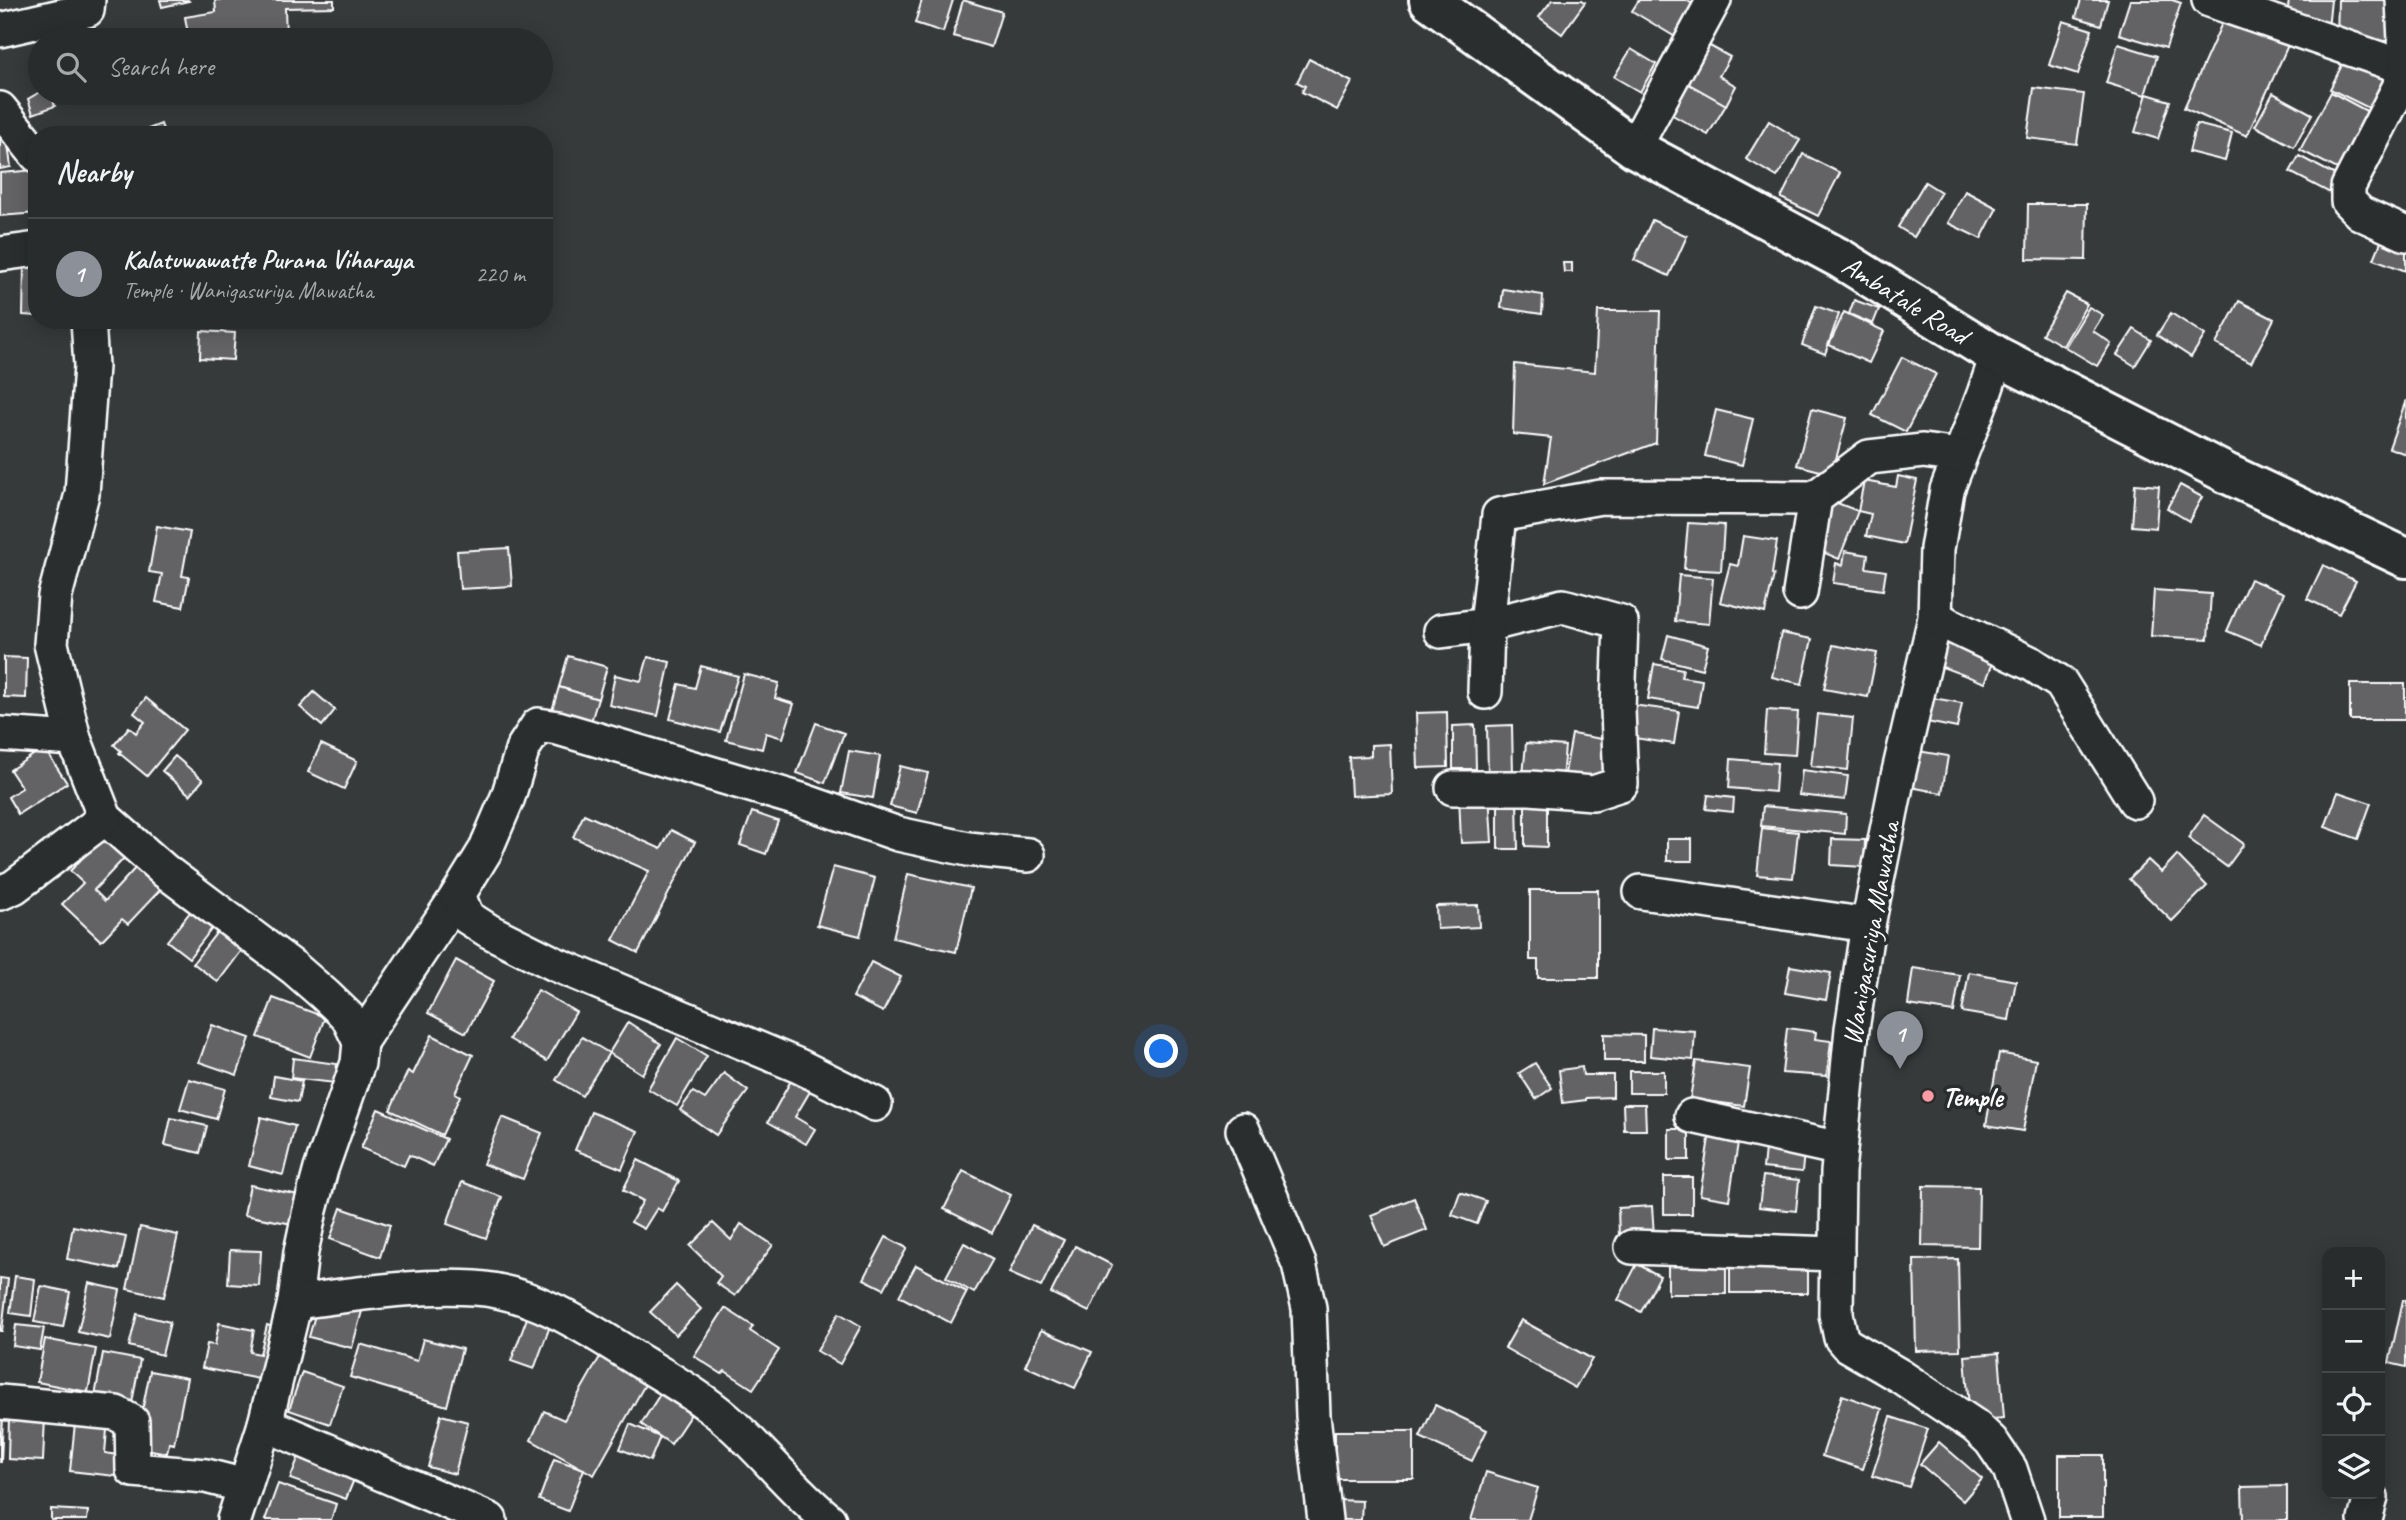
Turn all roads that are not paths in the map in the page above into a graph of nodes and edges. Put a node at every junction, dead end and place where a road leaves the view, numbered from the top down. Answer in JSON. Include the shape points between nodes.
{"nodes":[{"id":1,"x":88,"y":0,"type":"edge"},
{"id":2,"x":1429,"y":0,"type":"edge"},
{"id":3,"x":1714,"y":0,"type":"edge"},
{"id":4,"x":2209,"y":0,"type":"edge"},
{"id":5,"x":2403,"y":0,"type":"edge"},
{"id":6,"x":0,"y":30,"type":"edge"},
{"id":7,"x":2406,"y":61,"type":"edge"},
{"id":8,"x":2406,"y":68,"type":"edge"},
{"id":9,"x":2406,"y":74,"type":"edge"},
{"id":10,"x":0,"y":109,"type":"edge"},
{"id":11,"x":28,"y":144,"type":"edge"},
{"id":12,"x":1634,"y":148,"type":"junction"},
{"id":13,"x":2406,"y":234,"type":"edge"},
{"id":14,"x":28,"y":249,"type":"edge"},
{"id":15,"x":0,"y":254,"type":"edge"},
{"id":16,"x":89,"y":329,"type":"edge"},
{"id":17,"x":1997,"y":356,"type":"junction"},
{"id":18,"x":1959,"y":456,"type":"junction"},
{"id":19,"x":1815,"y":498,"type":"junction"},
{"id":20,"x":2406,"y":558,"type":"edge"},
{"id":21,"x":1800,"y":593,"type":"dead end"},
{"id":22,"x":1935,"y":618,"type":"junction"},
{"id":23,"x":1487,"y":625,"type":"junction"},
{"id":24,"x":1441,"y":631,"type":"dead end"},
{"id":25,"x":1485,"y":692,"type":"dead end"},
{"id":26,"x":0,"y":734,"type":"edge"},
{"id":27,"x":74,"y":739,"type":"junction"},
{"id":28,"x":1453,"y":788,"type":"dead end"},
{"id":29,"x":2135,"y":801,"type":"dead end"},
{"id":30,"x":105,"y":818,"type":"junction"},
{"id":31,"x":1028,"y":855,"type":"dead end"},
{"id":32,"x":1641,"y":892,"type":"dead end"},
{"id":33,"x":0,"y":893,"type":"edge"},
{"id":34,"x":458,"y":895,"type":"junction"},
{"id":35,"x":1868,"y":925,"type":"junction"},
{"id":36,"x":360,"y":1042,"type":"junction"},
{"id":37,"x":875,"y":1104,"type":"dead end"},
{"id":38,"x":1692,"y":1116,"type":"dead end"},
{"id":39,"x":1243,"y":1130,"type":"dead end"},
{"id":40,"x":1840,"y":1149,"type":"junction"},
{"id":41,"x":1632,"y":1247,"type":"dead end"},
{"id":42,"x":1837,"y":1254,"type":"junction"},
{"id":43,"x":295,"y":1302,"type":"junction"},
{"id":44,"x":0,"y":1402,"type":"edge"},
{"id":45,"x":265,"y":1424,"type":"junction"},
{"id":46,"x":245,"y":1486,"type":"junction"},
{"id":47,"x":234,"y":1520,"type":"edge"},
{"id":48,"x":490,"y":1520,"type":"edge"},
{"id":49,"x":829,"y":1520,"type":"edge"},
{"id":50,"x":1325,"y":1520,"type":"edge"},
{"id":51,"x":2027,"y":1520,"type":"edge"}],
"edges":[{"from":1,"to":6,"type":"street","via":[[87,10]]},
{"from":2,"to":12,"type":"main road","name":"Ambatale Road"},
{"from":3,"to":12,"type":"street"},
{"from":4,"to":8,"type":"street"},
{"from":5,"to":7,"type":"street"},
{"from":9,"to":13,"type":"street","via":[[2348,187],[2348,201],[2360,213]]},
{"from":10,"to":11,"type":"street"},
{"from":12,"to":17,"type":"main road","name":"Ambatale Road","via":[[1840,259]]},
{"from":14,"to":15,"type":"street"},
{"from":16,"to":27,"type":"street","via":[[91,366],[82,494],[55,596],[51,643]]},
{"from":17,"to":18,"type":"street","name":"Wanigasuriya Mawatha"},
{"from":17,"to":20,"type":"main road","name":"Ambatale Road","via":[[2228,474]]},
{"from":18,"to":19,"type":"street","via":[[1923,451],[1869,457]]},
{"from":18,"to":22,"type":"street","name":"Wanigasuriya Mawatha","via":[[1947,490],[1937,549]]},
{"from":19,"to":21,"type":"street"},
{"from":19,"to":23,"type":"street","via":[[1601,497],[1499,515]]},
{"from":22,"to":29,"type":"street","via":[[2032,664],[2061,683]]},
{"from":22,"to":35,"type":"street","name":"Wanigasuriya Mawatha"},
{"from":23,"to":24,"type":"street"},
{"from":23,"to":25,"type":"street"},
{"from":23,"to":28,"type":"street","via":[[1563,606],[1621,622],[1620,784],[1593,793]]},
{"from":26,"to":27,"type":"street"},
{"from":27,"to":30,"type":"street"},
{"from":30,"to":33,"type":"street"},
{"from":30,"to":36,"type":"street","via":[[165,871],[326,995],[348,1017]]},
{"from":31,"to":34,"type":"street","via":[[968,849],[898,834],[801,800],[538,725],[523,748],[485,851]]},
{"from":32,"to":35,"type":"street"},
{"from":34,"to":36,"type":"street"},
{"from":34,"to":37,"type":"street","via":[[467,917],[489,931],[555,964],[799,1066]]},
{"from":35,"to":40,"type":"street","name":"Wanigasuriya Mawatha"},
{"from":36,"to":43,"type":"street","via":[[358,1063],[313,1200]]},
{"from":38,"to":40,"type":"street"},
{"from":39,"to":50,"type":"street","via":[[1299,1264],[1309,1308],[1313,1416]]},
{"from":40,"to":42,"type":"street","name":"Wanigasuriya Mawatha"},
{"from":41,"to":42,"type":"street"},
{"from":42,"to":51,"type":"street","name":"Wanigasuriya Mawatha","via":[[1836,1314],[1841,1338],[1991,1441],[2010,1469]]},
{"from":43,"to":45,"type":"street"},
{"from":43,"to":49,"type":"street","via":[[416,1289],[475,1288],[537,1303],[581,1325],[724,1417]]},
{"from":44,"to":46,"type":"street","via":[[116,1413],[132,1422],[133,1470],[206,1476]]},
{"from":45,"to":46,"type":"street"},
{"from":45,"to":48,"type":"street"},
{"from":46,"to":47,"type":"street"}]}
